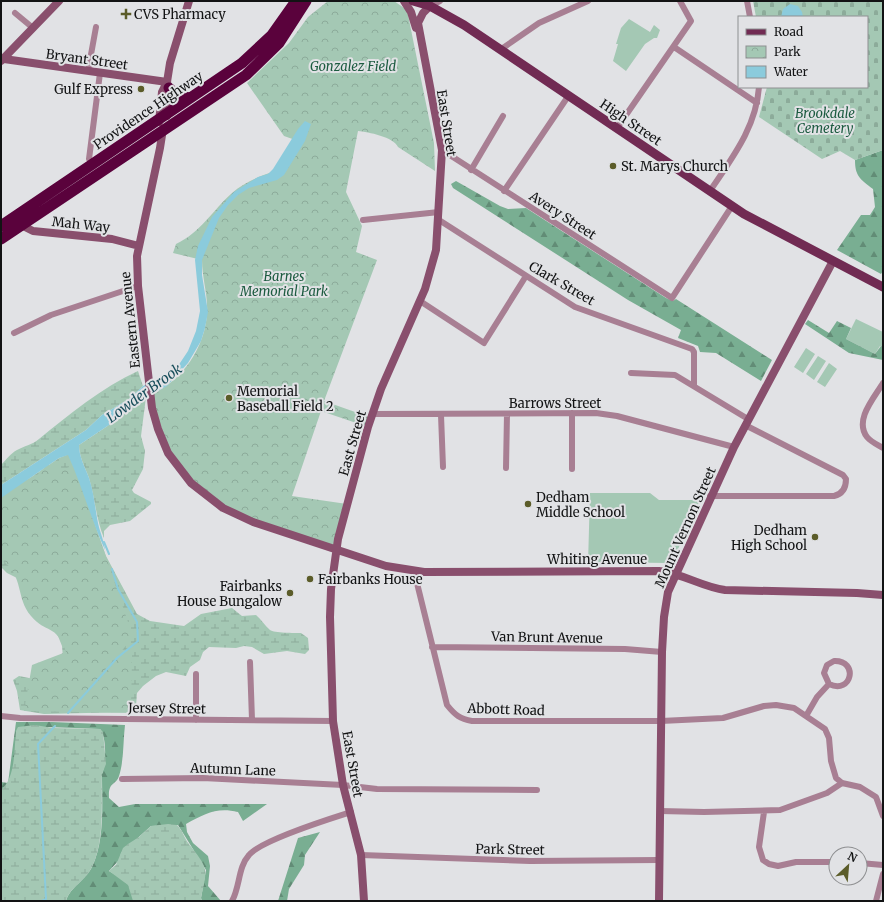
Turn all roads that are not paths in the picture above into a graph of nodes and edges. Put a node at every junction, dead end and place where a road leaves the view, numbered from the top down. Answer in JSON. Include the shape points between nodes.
{"nodes":[{"id":1,"x":59,"y":1,"type":"edge"},
{"id":2,"x":189,"y":1,"type":"edge"},
{"id":3,"x":296,"y":1,"type":"edge"},
{"id":4,"x":306,"y":1,"type":"edge"},
{"id":5,"x":404,"y":1,"type":"edge"},
{"id":6,"x":413,"y":1,"type":"edge"},
{"id":7,"x":440,"y":1,"type":"edge"},
{"id":8,"x":588,"y":1,"type":"edge"},
{"id":9,"x":680,"y":1,"type":"edge"},
{"id":10,"x":747,"y":1,"type":"edge"},
{"id":11,"x":427,"y":4,"type":"edge"},
{"id":12,"x":15,"y":13,"type":"dead end"},
{"id":13,"x":750,"y":16,"type":"edge"},
{"id":14,"x":96,"y":27,"type":"dead end"},
{"id":15,"x":33,"y":28,"type":"junction"},
{"id":16,"x":418,"y":35,"type":"junction"},
{"id":17,"x":674,"y":47,"type":"junction"},
{"id":18,"x":500,"y":50,"type":"junction"},
{"id":19,"x":2,"y":60,"type":"edge"},
{"id":20,"x":88,"y":71,"type":"junction"},
{"id":21,"x":100,"y":73,"type":"junction"},
{"id":22,"x":168,"y":85,"type":"junction"},
{"id":23,"x":759,"y":88,"type":"edge"},
{"id":24,"x":569,"y":95,"type":"junction"},
{"id":25,"x":190,"y":98,"type":"junction"},
{"id":26,"x":757,"y":103,"type":"junction"},
{"id":27,"x":163,"y":115,"type":"junction"},
{"id":28,"x":503,"y":116,"type":"dead end"},
{"id":29,"x":617,"y":128,"type":"junction"},
{"id":30,"x":162,"y":130,"type":"junction"},
{"id":31,"x":442,"y":150,"type":"junction"},
{"id":32,"x":89,"y":160,"type":"dead end"},
{"id":33,"x":471,"y":170,"type":"junction"},
{"id":34,"x":504,"y":191,"type":"junction"},
{"id":35,"x":710,"y":191,"type":"junction"},
{"id":36,"x":732,"y":206,"type":"junction"},
{"id":37,"x":439,"y":216,"type":"junction"},
{"id":38,"x":363,"y":220,"type":"dead end"},
{"id":39,"x":21,"y":225,"type":"junction"},
{"id":40,"x":1,"y":226,"type":"edge"},
{"id":41,"x":1,"y":239,"type":"edge"},
{"id":42,"x":139,"y":246,"type":"junction"},
{"id":43,"x":833,"y":261,"type":"junction"},
{"id":44,"x":526,"y":276,"type":"junction"},
{"id":45,"x":138,"y":286,"type":"junction"},
{"id":46,"x":883,"y":287,"type":"edge"},
{"id":47,"x":420,"y":301,"type":"junction"},
{"id":48,"x":14,"y":333,"type":"dead end"},
{"id":49,"x":631,"y":373,"type":"dead end"},
{"id":50,"x":883,"y":383,"type":"edge"},
{"id":51,"x":694,"y":386,"type":"junction"},
{"id":52,"x":572,"y":413,"type":"junction"},
{"id":53,"x":373,"y":414,"type":"junction"},
{"id":54,"x":507,"y":414,"type":"junction"},
{"id":55,"x":441,"y":415,"type":"junction"},
{"id":56,"x":747,"y":422,"type":"junction"},
{"id":57,"x":734,"y":447,"type":"junction"},
{"id":58,"x":883,"y":448,"type":"edge"},
{"id":59,"x":444,"y":467,"type":"dead end"},
{"id":60,"x":506,"y":468,"type":"dead end"},
{"id":61,"x":572,"y":469,"type":"dead end"},
{"id":62,"x":710,"y":496,"type":"junction"},
{"id":63,"x":336,"y":550,"type":"junction"},
{"id":64,"x":414,"y":571,"type":"junction"},
{"id":65,"x":675,"y":574,"type":"junction"},
{"id":66,"x":883,"y":595,"type":"edge"},
{"id":67,"x":432,"y":646,"type":"junction"},
{"id":68,"x":662,"y":652,"type":"junction"},
{"id":69,"x":250,"y":662,"type":"dead end"},
{"id":70,"x":196,"y":674,"type":"dead end"},
{"id":71,"x":828,"y":684,"type":"junction"},
{"id":72,"x":1,"y":716,"type":"edge"},
{"id":73,"x":806,"y":716,"type":"junction"},
{"id":74,"x":196,"y":720,"type":"junction"},
{"id":75,"x":252,"y":720,"type":"junction"},
{"id":76,"x":333,"y":721,"type":"junction"},
{"id":77,"x":661,"y":721,"type":"junction"},
{"id":78,"x":122,"y":779,"type":"dead end"},
{"id":79,"x":842,"y":783,"type":"junction"},
{"id":80,"x":343,"y":785,"type":"junction"},
{"id":81,"x":537,"y":790,"type":"dead end"},
{"id":82,"x":660,"y":811,"type":"junction"},
{"id":83,"x":350,"y":812,"type":"junction"},
{"id":84,"x":764,"y":812,"type":"junction"},
{"id":85,"x":883,"y":816,"type":"edge"},
{"id":86,"x":361,"y":855,"type":"junction"},
{"id":87,"x":659,"y":860,"type":"junction"},
{"id":88,"x":828,"y":862,"type":"edge"},
{"id":89,"x":868,"y":864,"type":"edge"},
{"id":90,"x":883,"y":865,"type":"edge"},
{"id":91,"x":883,"y":874,"type":"edge"},
{"id":92,"x":232,"y":901,"type":"edge"},
{"id":93,"x":364,"y":901,"type":"edge"},
{"id":94,"x":659,"y":901,"type":"edge"},
{"id":95,"x":876,"y":901,"type":"edge"}],
"edges":[{"from":1,"to":15,"type":"main road"},
{"from":2,"to":22,"type":"main road","name":"Eastern Avenue","via":[[175,41]]},
{"from":3,"to":25,"type":"highway","name":"Providence Highway","via":[[276,30],[256,51],[233,70]]},
{"from":4,"to":30,"type":"highway","name":"Providence Highway","via":[[286,34],[256,66],[223,91]]},
{"from":5,"to":16,"type":"main road","via":[[411,12]]},
{"from":6,"to":11,"type":"main road","name":"High Street"},
{"from":7,"to":11,"type":"street"},
{"from":8,"to":18,"type":"street","via":[[539,23]]},
{"from":9,"to":17,"type":"street","via":[[691,21]]},
{"from":10,"to":13,"type":"street"},
{"from":11,"to":16,"type":"main road","name":"East Street","via":[[419,18]]},
{"from":11,"to":18,"type":"main road","name":"High Street","via":[[457,20]]},
{"from":12,"to":15,"type":"street"},
{"from":14,"to":20,"type":"street"},
{"from":15,"to":19,"type":"main road"},
{"from":16,"to":31,"type":"main road","name":"East Street"},
{"from":17,"to":26,"type":"street"},
{"from":17,"to":29,"type":"street"},
{"from":18,"to":24,"type":"main road","name":"High Street"},
{"from":19,"to":20,"type":"main road","name":"Bryant Street"},
{"from":20,"to":21,"type":"main road","name":"Bryant Street"},
{"from":21,"to":22,"type":"main road","name":"Bryant Street"},
{"from":21,"to":32,"type":"street"},
{"from":22,"to":25,"type":"highway","via":[[178,96]]},
{"from":22,"to":27,"type":"main road","name":"Eastern Avenue"},
{"from":23,"to":26,"type":"street"},
{"from":24,"to":29,"type":"main road","name":"High Street"},
{"from":24,"to":34,"type":"street"},
{"from":25,"to":27,"type":"highway","name":"Providence Highway"},
{"from":26,"to":35,"type":"street","via":[[744,139]]},
{"from":27,"to":30,"type":"main road","name":"Eastern Avenue"},
{"from":27,"to":40,"type":"highway","name":"Providence Highway"},
{"from":28,"to":33,"type":"street"},
{"from":29,"to":35,"type":"main road","name":"High Street"},
{"from":30,"to":39,"type":"highway","name":"Providence Highway"},
{"from":30,"to":42,"type":"main road","name":"Eastern Avenue"},
{"from":31,"to":33,"type":"street","name":"Avery Street"},
{"from":31,"to":37,"type":"main road","name":"East Street"},
{"from":33,"to":34,"type":"street","name":"Avery Street"},
{"from":34,"to":36,"type":"street","name":"Avery Street","via":[[672,298]]},
{"from":35,"to":36,"type":"main road","name":"High Street"},
{"from":36,"to":43,"type":"main road","name":"High Street"},
{"from":37,"to":38,"type":"street"},
{"from":37,"to":44,"type":"street","name":"Clark Street"},
{"from":37,"to":47,"type":"main road","name":"East Street","via":[[434,260]]},
{"from":39,"to":41,"type":"highway"},
{"from":39,"to":42,"type":"main road","name":"Mah Way","via":[[33,231],[112,239]]},
{"from":42,"to":45,"type":"main road","name":"Eastern Avenue"},
{"from":43,"to":46,"type":"main road","name":"High Street"},
{"from":43,"to":56,"type":"main road","name":"Mount Vernon Street"},
{"from":44,"to":47,"type":"street","via":[[484,343]]},
{"from":44,"to":51,"type":"street","name":"Clark Street","via":[[580,309],[692,349]]},
{"from":45,"to":48,"type":"street","via":[[51,315]]},
{"from":45,"to":63,"type":"main road","name":"Eastern Avenue","via":[[151,397],[158,429],[168,453],[184,475],[205,496],[242,518]]},
{"from":47,"to":53,"type":"main road","name":"East Street","via":[[381,389]]},
{"from":49,"to":51,"type":"street","via":[[672,374]]},
{"from":50,"to":58,"type":"street","via":[[862,423],[868,438]]},
{"from":51,"to":56,"type":"street"},
{"from":52,"to":54,"type":"street","name":"Barrows Street"},
{"from":52,"to":57,"type":"street","name":"Barrows Street","via":[[617,416]]},
{"from":52,"to":61,"type":"street"},
{"from":53,"to":55,"type":"street","name":"Barrows Street"},
{"from":53,"to":63,"type":"main road","name":"East Street"},
{"from":54,"to":55,"type":"street","name":"Barrows Street"},
{"from":54,"to":60,"type":"street"},
{"from":55,"to":59,"type":"street"},
{"from":56,"to":57,"type":"main road","name":"Mount Vernon Street"},
{"from":56,"to":62,"type":"street","via":[[843,475],[846,479],[842,492],[834,496]]},
{"from":57,"to":62,"type":"main road","name":"Mount Vernon Street"},
{"from":62,"to":65,"type":"main road","name":"Mount Vernon Street"},
{"from":63,"to":64,"type":"main road","name":"Whiting Avenue","via":[[386,566]]},
{"from":63,"to":76,"type":"main road","name":"East Street","via":[[331,578],[330,617]]},
{"from":64,"to":65,"type":"main road","name":"Whiting Avenue","via":[[659,571]]},
{"from":64,"to":67,"type":"street","name":"Abbott Road"},
{"from":65,"to":66,"type":"main road","name":"Whiting Avenue","via":[[714,588],[731,591]]},
{"from":65,"to":68,"type":"main road","name":"Mount Vernon Street","via":[[666,604]]},
{"from":67,"to":68,"type":"street","name":"Van Brunt Avenue","via":[[625,649]]},
{"from":67,"to":77,"type":"street","name":"Abbott Road","via":[[447,705],[454,715],[461,719]]},
{"from":68,"to":77,"type":"main road","name":"Mount Vernon Street"},
{"from":69,"to":75,"type":"street"},
{"from":70,"to":74,"type":"street"},
{"from":71,"to":71,"type":"street","via":[[824,673],[827,665],[834,661],[846,664],[850,676],[845,684]]},
{"from":71,"to":73,"type":"street","via":[[817,696]]},
{"from":72,"to":74,"type":"street","name":"Jersey Street"},
{"from":73,"to":77,"type":"street","name":"Abbott Road","via":[[794,708],[776,705],[723,718]]},
{"from":73,"to":79,"type":"street","name":"Abbott Road","via":[[825,729],[836,778]]},
{"from":74,"to":75,"type":"street","name":"Jersey Street"},
{"from":75,"to":76,"type":"street","name":"Jersey Street"},
{"from":76,"to":80,"type":"main road","name":"East Street"},
{"from":77,"to":82,"type":"main road","name":"Mount Vernon Street"},
{"from":78,"to":80,"type":"street","name":"Autumn Lane","via":[[203,778]]},
{"from":79,"to":84,"type":"street","via":[[827,793],[794,806]]},
{"from":79,"to":85,"type":"street","via":[[860,788],[876,797]]},
{"from":80,"to":81,"type":"street","name":"Autumn Lane","via":[[377,789]]},
{"from":80,"to":83,"type":"main road","name":"East Street"},
{"from":82,"to":84,"type":"street"},
{"from":82,"to":87,"type":"main road","name":"Mount Vernon Street"},
{"from":83,"to":86,"type":"main road","name":"East Street"},
{"from":83,"to":92,"type":"street","via":[[274,840],[249,854]]},
{"from":84,"to":88,"type":"street","via":[[759,847],[763,860],[778,866],[796,862]]},
{"from":86,"to":87,"type":"street","name":"Park Street","via":[[530,861]]},
{"from":86,"to":93,"type":"main road","name":"East Street"},
{"from":87,"to":94,"type":"main road","name":"Mount Vernon Street"},
{"from":89,"to":90,"type":"street"},
{"from":91,"to":95,"type":"street"}]}
